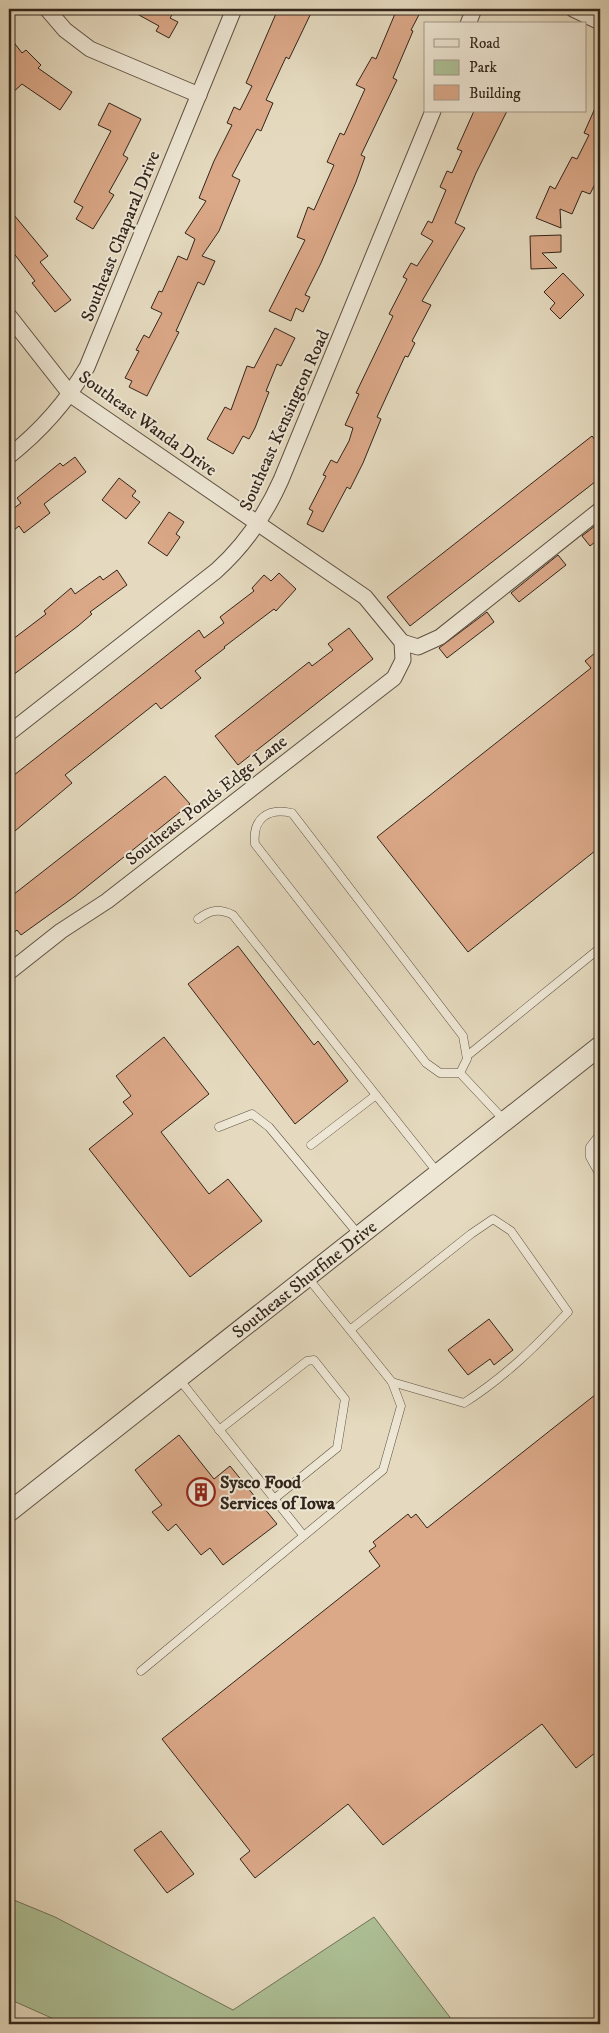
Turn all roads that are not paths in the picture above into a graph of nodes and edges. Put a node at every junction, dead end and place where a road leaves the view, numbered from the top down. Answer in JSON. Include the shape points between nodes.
{"nodes":[{"id":1,"x":47,"y":9,"type":"edge"},
{"id":2,"x":234,"y":9,"type":"edge"},
{"id":3,"x":474,"y":9,"type":"edge"},
{"id":4,"x":572,"y":9,"type":"edge"},
{"id":5,"x":469,"y":22,"type":"edge"},
{"id":6,"x":600,"y":22,"type":"edge"},
{"id":7,"x":199,"y":95,"type":"junction"},
{"id":8,"x":433,"y":112,"type":"edge"},
{"id":9,"x":9,"y":316,"type":"edge"},
{"id":10,"x":71,"y":395,"type":"junction"},
{"id":11,"x":9,"y":456,"type":"edge"},
{"id":12,"x":600,"y":510,"type":"edge"},
{"id":13,"x":258,"y":524,"type":"junction"},
{"id":14,"x":402,"y":642,"type":"junction"},
{"id":15,"x":9,"y":733,"type":"edge"},
{"id":16,"x":198,"y":919,"type":"dead end"},
{"id":17,"x":600,"y":948,"type":"edge"},
{"id":18,"x":9,"y":972,"type":"edge"},
{"id":19,"x":600,"y":1046,"type":"edge"},
{"id":20,"x":467,"y":1056,"type":"junction"},
{"id":21,"x":460,"y":1073,"type":"junction"},
{"id":22,"x":376,"y":1095,"type":"junction"},
{"id":23,"x":505,"y":1121,"type":"junction"},
{"id":24,"x":219,"y":1126,"type":"dead end"},
{"id":25,"x":600,"y":1134,"type":"edge"},
{"id":26,"x":311,"y":1146,"type":"dead end"},
{"id":27,"x":438,"y":1173,"type":"junction"},
{"id":28,"x":600,"y":1175,"type":"edge"},
{"id":29,"x":359,"y":1235,"type":"junction"},
{"id":30,"x":307,"y":1276,"type":"junction"},
{"id":31,"x":350,"y":1330,"type":"junction"},
{"id":32,"x":177,"y":1378,"type":"junction"},
{"id":33,"x":392,"y":1382,"type":"junction"},
{"id":34,"x":219,"y":1430,"type":"junction"},
{"id":35,"x":274,"y":1499,"type":"junction"},
{"id":36,"x":9,"y":1512,"type":"edge"},
{"id":37,"x":302,"y":1535,"type":"junction"},
{"id":38,"x":141,"y":1671,"type":"dead end"}],
"edges":[{"from":1,"to":7,"type":"street","via":[[65,30],[90,49]]},
{"from":2,"to":7,"type":"street","name":"Southeast Chaparal Drive"},
{"from":3,"to":5,"type":"street"},
{"from":4,"to":6,"type":"street"},
{"from":7,"to":10,"type":"street","name":"Southeast Chaparal Drive","via":[[87,367]]},
{"from":8,"to":13,"type":"street","name":"Southeast Kensington Road","via":[[293,452]]},
{"from":9,"to":10,"type":"street","name":"Southeast Wanda Drive"},
{"from":10,"to":11,"type":"street","name":"Southeast Chaparal Drive","via":[[46,425]]},
{"from":10,"to":13,"type":"street","name":"Southeast Wanda Drive"},
{"from":12,"to":14,"type":"street","via":[[440,637],[418,647]]},
{"from":13,"to":14,"type":"street","via":[[365,596]]},
{"from":13,"to":15,"type":"street","name":"Southeast Kensington Road","via":[[238,551],[216,572]]},
{"from":14,"to":18,"type":"street","name":"Southeast Ponds Edge Lane","via":[[403,660],[394,678],[107,902],[61,931]]},
{"from":16,"to":22,"type":"lane","via":[[208,911],[223,910],[233,915]]},
{"from":17,"to":20,"type":"lane"},
{"from":19,"to":23,"type":"street","name":"Southeast Shurfine Drive"},
{"from":20,"to":21,"type":"lane"},
{"from":20,"to":21,"type":"lane","via":[[463,1036],[292,813],[279,810],[268,813],[257,824],[255,844],[426,1063],[440,1073]]},
{"from":21,"to":23,"type":"lane"},
{"from":22,"to":26,"type":"lane"},
{"from":22,"to":27,"type":"lane"},
{"from":23,"to":27,"type":"street","name":"Southeast Shurfine Drive"},
{"from":24,"to":29,"type":"lane","via":[[252,1114],[258,1118]]},
{"from":25,"to":28,"type":"lane","via":[[590,1147],[590,1158]]},
{"from":27,"to":29,"type":"street","name":"Southeast Shurfine Drive"},
{"from":29,"to":30,"type":"street","name":"Southeast Shurfine Drive"},
{"from":30,"to":31,"type":"lane"},
{"from":30,"to":32,"type":"street","name":"Southeast Shurfine Drive"},
{"from":31,"to":33,"type":"lane"},
{"from":31,"to":33,"type":"lane","via":[[493,1219],[511,1231],[568,1312],[522,1361],[464,1404]]},
{"from":32,"to":34,"type":"lane"},
{"from":32,"to":36,"type":"street","name":"Southeast Shurfine Drive"},
{"from":33,"to":37,"type":"lane","via":[[401,1406],[382,1470]]},
{"from":34,"to":35,"type":"lane"},
{"from":34,"to":35,"type":"lane","via":[[307,1361],[314,1360],[345,1399],[336,1448]]},
{"from":35,"to":37,"type":"lane"},
{"from":37,"to":38,"type":"lane"}]}
